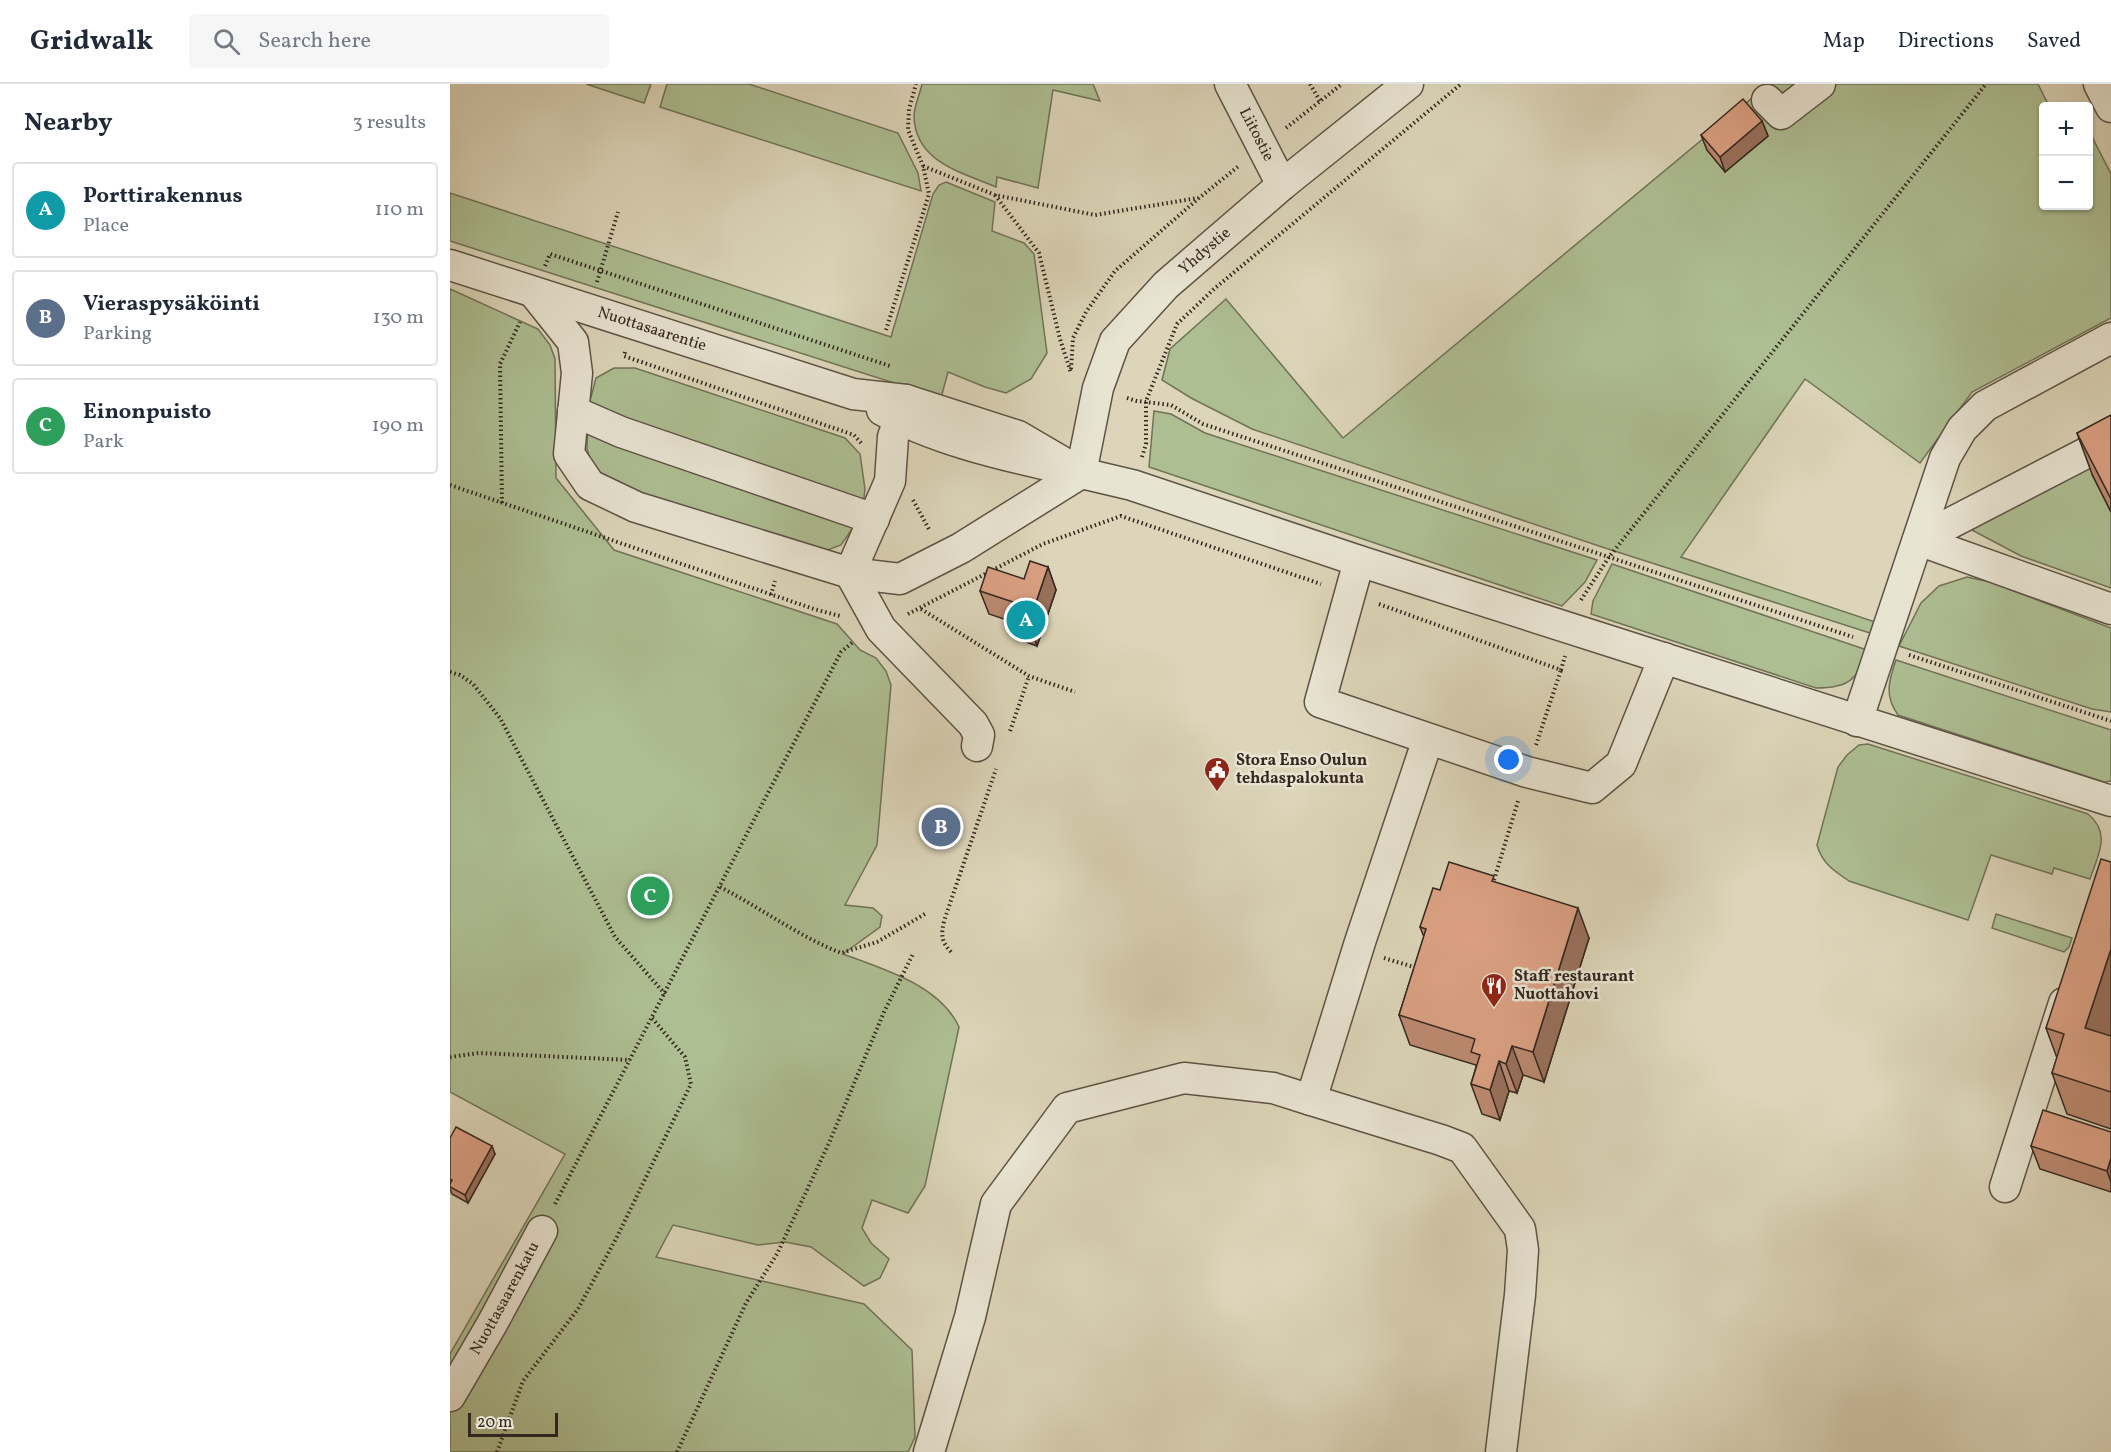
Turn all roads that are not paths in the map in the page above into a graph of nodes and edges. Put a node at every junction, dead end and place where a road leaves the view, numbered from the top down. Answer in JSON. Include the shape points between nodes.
{"nodes":[{"id":1,"x":1230,"y":84,"type":"edge"},
{"id":2,"x":1408,"y":84,"type":"edge"},
{"id":3,"x":1820,"y":84,"type":"edge"},
{"id":4,"x":2099,"y":84,"type":"edge"},
{"id":5,"x":1767,"y":100,"type":"dead end"},
{"id":6,"x":2111,"y":107,"type":"edge"},
{"id":7,"x":1282,"y":185,"type":"junction"},
{"id":8,"x":450,"y":265,"type":"edge"},
{"id":9,"x":534,"y":293,"type":"junction"},
{"id":10,"x":2111,"y":338,"type":"edge"},
{"id":11,"x":902,"y":410,"type":"junction"},
{"id":12,"x":573,"y":411,"type":"junction"},
{"id":13,"x":2111,"y":440,"type":"edge"},
{"id":14,"x":1080,"y":473,"type":"junction"},
{"id":15,"x":874,"y":519,"type":"junction"},
{"id":16,"x":1918,"y":540,"type":"junction"},
{"id":17,"x":1359,"y":561,"type":"junction"},
{"id":18,"x":850,"y":573,"type":"junction"},
{"id":19,"x":2111,"y":609,"type":"edge"},
{"id":20,"x":1664,"y":658,"type":"junction"},
{"id":21,"x":1857,"y":721,"type":"junction"},
{"id":22,"x":1428,"y":739,"type":"junction"},
{"id":23,"x":987,"y":756,"type":"road end"},
{"id":24,"x":2111,"y":801,"type":"edge"},
{"id":25,"x":2074,"y":973,"type":"edge"},
{"id":26,"x":1311,"y":1100,"type":"junction"},
{"id":27,"x":2005,"y":1187,"type":"dead end"},
{"id":28,"x":542,"y":1231,"type":"road end"},
{"id":29,"x":450,"y":1396,"type":"edge"},
{"id":30,"x":929,"y":1452,"type":"edge"},
{"id":31,"x":1501,"y":1452,"type":"edge"}],
"edges":[{"from":1,"to":7,"type":"street","name":"Liitostie"},
{"from":2,"to":7,"type":"street","name":"Yhdystie"},
{"from":3,"to":5,"type":"street","via":[[1781,114]]},
{"from":4,"to":6,"type":"street"},
{"from":7,"to":14,"type":"street","name":"Yhdystie","via":[[1166,285],[1115,341],[1098,388]]},
{"from":8,"to":9,"type":"street","name":"Nuottasaarentie"},
{"from":9,"to":11,"type":"street","name":"Nuottasaarentie"},
{"from":9,"to":12,"type":"street","via":[[573,342],[577,373]]},
{"from":10,"to":16,"type":"street","via":[[1985,406],[1962,429],[1945,458]]},
{"from":11,"to":14,"type":"street","name":"Nuottasaarentie","via":[[937,410],[1018,436]]},
{"from":11,"to":14,"type":"street","name":"Nuottasaarentie","via":[[907,424]]},
{"from":11,"to":15,"type":"street","via":[[893,437],[890,481]]},
{"from":12,"to":15,"type":"street","via":[[621,432]]},
{"from":12,"to":18,"type":"street","via":[[569,454],[590,484],[636,507]]},
{"from":13,"to":16,"type":"street"},
{"from":14,"to":17,"type":"street","name":"Nuottasaarentie","via":[[1132,485]]},
{"from":14,"to":18,"type":"street","via":[[961,548],[900,579]]},
{"from":15,"to":18,"type":"street"},
{"from":16,"to":19,"type":"street"},
{"from":16,"to":21,"type":"street"},
{"from":17,"to":20,"type":"street","name":"Nuottasaarentie"},
{"from":17,"to":22,"type":"street","via":[[1320,702]]},
{"from":18,"to":23,"type":"street","via":[[867,631],[973,724]]},
{"from":20,"to":21,"type":"street","name":"Nuottasaarentie"},
{"from":20,"to":22,"type":"street","via":[[1621,764],[1592,789]]},
{"from":21,"to":24,"type":"street","name":"Nuottasaarentie"},
{"from":22,"to":26,"type":"street"},
{"from":25,"to":27,"type":"street"},
{"from":26,"to":30,"type":"street","via":[[1273,1089],[1184,1078],[1067,1108],[996,1204],[970,1317]]},
{"from":26,"to":31,"type":"street","via":[[1462,1148],[1520,1229],[1520,1296]]},
{"from":28,"to":29,"type":"street","name":"Nuottasaarenkatu"}]}
